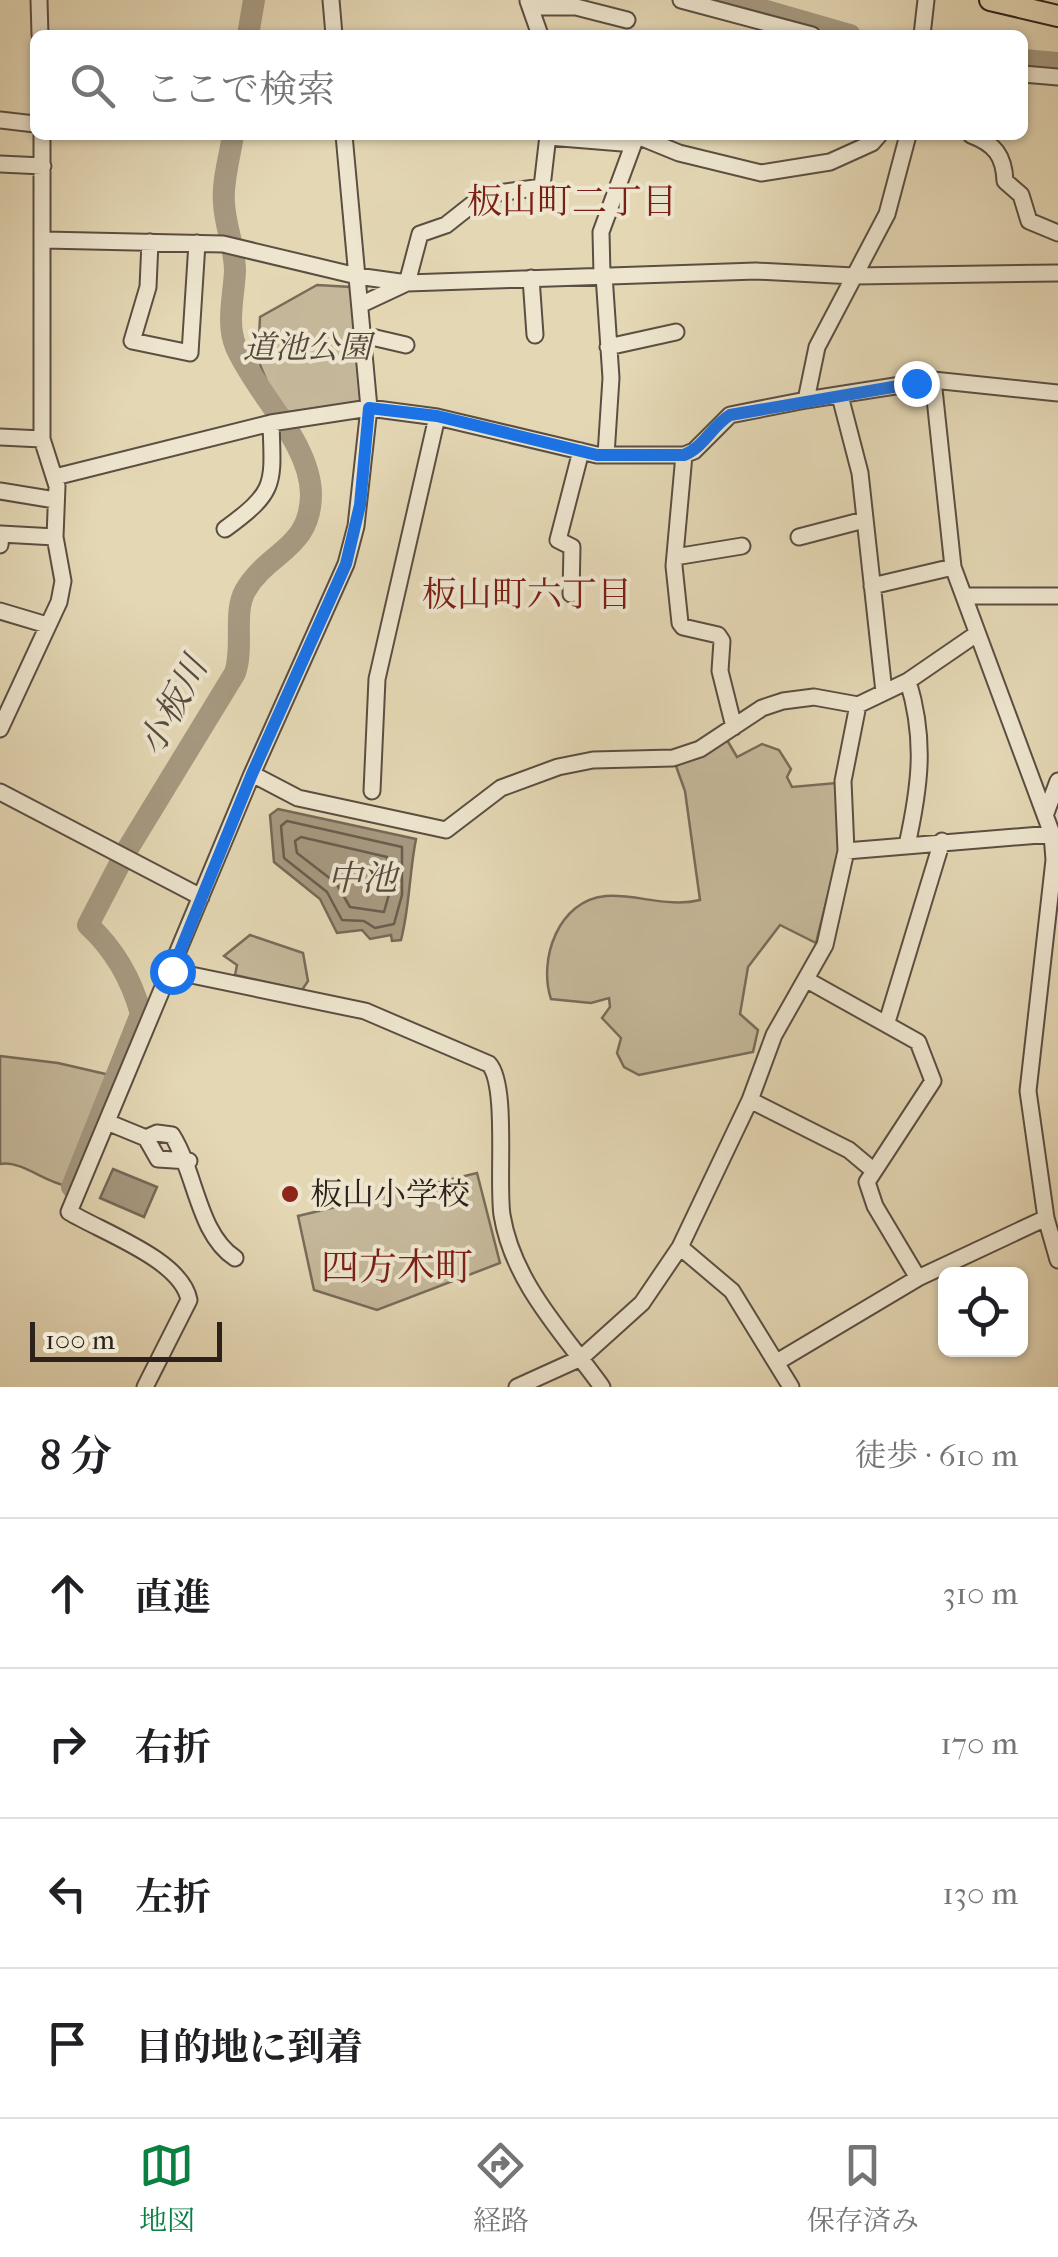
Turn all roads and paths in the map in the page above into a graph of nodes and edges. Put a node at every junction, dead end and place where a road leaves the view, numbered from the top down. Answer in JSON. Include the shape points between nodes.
{"nodes":[{"id":1,"x":40,"y":0,"type":"edge"},
{"id":2,"x":331,"y":0,"type":"edge"},
{"id":3,"x":681,"y":0,"type":"edge"},
{"id":4,"x":926,"y":0,"type":"edge"},
{"id":5,"x":990,"y":0,"type":"edge"},
{"id":6,"x":1013,"y":2,"type":"edge"},
{"id":7,"x":529,"y":4,"type":"edge"},
{"id":8,"x":1058,"y":16,"type":"edge"},
{"id":9,"x":627,"y":20,"type":"dead end"},
{"id":10,"x":40,"y":30,"type":"edge"},
{"id":11,"x":334,"y":30,"type":"edge"},
{"id":12,"x":538,"y":30,"type":"edge"},
{"id":13,"x":793,"y":30,"type":"edge"},
{"id":14,"x":923,"y":30,"type":"edge"},
{"id":15,"x":1028,"y":74,"type":"edge"},
{"id":16,"x":1058,"y":77,"type":"edge"},
{"id":17,"x":0,"y":120,"type":"edge"},
{"id":18,"x":30,"y":123,"type":"edge"},
{"id":19,"x":42,"y":140,"type":"edge"},
{"id":20,"x":344,"y":140,"type":"edge"},
{"id":21,"x":548,"y":140,"type":"edge"},
{"id":22,"x":586,"y":140,"type":"edge"},
{"id":23,"x":629,"y":140,"type":"edge"},
{"id":24,"x":635,"y":140,"type":"edge"},
{"id":25,"x":646,"y":140,"type":"edge"},
{"id":26,"x":870,"y":140,"type":"edge"},
{"id":27,"x":907,"y":140,"type":"edge"},
{"id":28,"x":984,"y":140,"type":"edge"},
{"id":29,"x":0,"y":164,"type":"edge"},
{"id":30,"x":43,"y":166,"type":"junction"},
{"id":31,"x":1058,"y":233,"type":"edge"},
{"id":32,"x":45,"y":240,"type":"junction"},
{"id":33,"x":150,"y":242,"type":"junction"},
{"id":34,"x":197,"y":243,"type":"junction"},
{"id":35,"x":1058,"y":273,"type":"edge"},
{"id":36,"x":603,"y":275,"type":"junction"},
{"id":37,"x":357,"y":276,"type":"junction"},
{"id":38,"x":854,"y":276,"type":"junction"},
{"id":39,"x":531,"y":278,"type":"junction"},
{"id":40,"x":407,"y":283,"type":"junction"},
{"id":41,"x":360,"y":306,"type":"junction"},
{"id":42,"x":676,"y":332,"type":"dead end"},
{"id":43,"x":362,"y":335,"type":"junction"},
{"id":44,"x":535,"y":335,"type":"dead end"},
{"id":45,"x":406,"y":345,"type":"dead end"},
{"id":46,"x":608,"y":347,"type":"junction"},
{"id":47,"x":924,"y":382,"type":"junction"},
{"id":48,"x":1058,"y":393,"type":"edge"},
{"id":49,"x":840,"y":396,"type":"junction"},
{"id":50,"x":806,"y":400,"type":"junction"},
{"id":51,"x":369,"y":408,"type":"junction"},
{"id":52,"x":437,"y":416,"type":"junction"},
{"id":53,"x":271,"y":423,"type":"junction"},
{"id":54,"x":0,"y":436,"type":"edge"},
{"id":55,"x":42,"y":439,"type":"junction"},
{"id":56,"x":581,"y":450,"type":"junction"},
{"id":57,"x":606,"y":455,"type":"junction"},
{"id":58,"x":684,"y":455,"type":"junction"},
{"id":59,"x":55,"y":477,"type":"junction"},
{"id":60,"x":0,"y":490,"type":"edge"},
{"id":61,"x":55,"y":500,"type":"junction"},
{"id":62,"x":864,"y":520,"type":"junction"},
{"id":63,"x":225,"y":529,"type":"dead end"},
{"id":64,"x":54,"y":537,"type":"junction"},
{"id":65,"x":799,"y":537,"type":"dead end"},
{"id":66,"x":0,"y":545,"type":"edge"},
{"id":67,"x":742,"y":546,"type":"dead end"},
{"id":68,"x":675,"y":557,"type":"junction"},
{"id":69,"x":953,"y":567,"type":"junction"},
{"id":70,"x":872,"y":586,"type":"junction"},
{"id":71,"x":571,"y":594,"type":"dead end"},
{"id":72,"x":964,"y":596,"type":"junction"},
{"id":73,"x":1058,"y":596,"type":"edge"},
{"id":74,"x":0,"y":611,"type":"edge"},
{"id":75,"x":47,"y":625,"type":"junction"},
{"id":76,"x":975,"y":635,"type":"junction"},
{"id":77,"x":908,"y":681,"type":"junction"},
{"id":78,"x":884,"y":692,"type":"junction"},
{"id":79,"x":858,"y":705,"type":"junction"},
{"id":80,"x":734,"y":727,"type":"junction"},
{"id":81,"x":0,"y":730,"type":"edge"},
{"id":82,"x":252,"y":774,"type":"junction"},
{"id":83,"x":1058,"y":781,"type":"edge"},
{"id":84,"x":372,"y":791,"type":"dead end"},
{"id":85,"x":0,"y":792,"type":"edge"},
{"id":86,"x":1046,"y":813,"type":"junction"},
{"id":87,"x":1052,"y":834,"type":"junction"},
{"id":88,"x":942,"y":841,"type":"junction"},
{"id":89,"x":907,"y":845,"type":"junction"},
{"id":90,"x":846,"y":851,"type":"junction"},
{"id":91,"x":201,"y":897,"type":"junction"},
{"id":92,"x":172,"y":971,"type":"junction"},
{"id":93,"x":808,"y":980,"type":"junction"},
{"id":94,"x":888,"y":1022,"type":"junction"},
{"id":95,"x":750,"y":1100,"type":"junction"},
{"id":96,"x":107,"y":1122,"type":"junction"},
{"id":97,"x":146,"y":1138,"type":"junction"},
{"id":98,"x":188,"y":1161,"type":"junction"},
{"id":99,"x":874,"y":1171,"type":"junction"},
{"id":100,"x":1046,"y":1218,"type":"junction"},
{"id":101,"x":680,"y":1248,"type":"junction"},
{"id":102,"x":235,"y":1258,"type":"dead end"},
{"id":103,"x":1058,"y":1260,"type":"edge"},
{"id":104,"x":918,"y":1278,"type":"junction"},
{"id":105,"x":582,"y":1358,"type":"junction"},
{"id":106,"x":777,"y":1362,"type":"junction"},
{"id":107,"x":145,"y":1387,"type":"edge"},
{"id":108,"x":517,"y":1387,"type":"edge"},
{"id":109,"x":602,"y":1387,"type":"edge"},
{"id":110,"x":791,"y":1387,"type":"edge"}],
"edges":[{"from":1,"to":10,"type":"street"},
{"from":2,"to":11,"type":"street"},
{"from":3,"to":13,"type":"street"},
{"from":4,"to":14,"type":"street"},
{"from":5,"to":6,"type":"main road"},
{"from":6,"to":8,"type":"main road"},
{"from":7,"to":9,"type":"street"},
{"from":7,"to":12,"type":"street"},
{"from":15,"to":16,"type":"street"},
{"from":17,"to":18,"type":"street"},
{"from":19,"to":30,"type":"street"},
{"from":20,"to":37,"type":"street"},
{"from":21,"to":40,"type":"street","via":[[542,187],[484,195],[446,225],[420,234]]},
{"from":22,"to":23,"type":"street"},
{"from":24,"to":36,"type":"street","via":[[601,232]]},
{"from":25,"to":26,"type":"street","via":[[761,173],[830,162]]},
{"from":27,"to":38,"type":"street","via":[[887,214]]},
{"from":28,"to":31,"type":"street","via":[[1004,160],[1005,181],[1021,194],[1029,220]]},
{"from":29,"to":30,"type":"street"},
{"from":30,"to":32,"type":"street"},
{"from":32,"to":33,"type":"street"},
{"from":32,"to":55,"type":"street"},
{"from":33,"to":34,"type":"street"},
{"from":33,"to":34,"type":"street","via":[[148,287],[132,341],[190,353]]},
{"from":34,"to":37,"type":"street"},
{"from":35,"to":38,"type":"street"},
{"from":36,"to":38,"type":"street"},
{"from":36,"to":39,"type":"street"},
{"from":36,"to":46,"type":"street"},
{"from":37,"to":40,"type":"street"},
{"from":37,"to":41,"type":"street"},
{"from":38,"to":50,"type":"street","via":[[816,347]]},
{"from":39,"to":40,"type":"street"},
{"from":39,"to":44,"type":"street"},
{"from":40,"to":41,"type":"street"},
{"from":41,"to":43,"type":"street"},
{"from":42,"to":46,"type":"street"},
{"from":43,"to":45,"type":"street"},
{"from":43,"to":51,"type":"street"},
{"from":46,"to":57,"type":"street"},
{"from":47,"to":48,"type":"street"},
{"from":47,"to":49,"type":"street"},
{"from":47,"to":69,"type":"street"},
{"from":49,"to":50,"type":"street"},
{"from":49,"to":62,"type":"street","via":[[860,473]]},
{"from":50,"to":58,"type":"street","via":[[730,415]]},
{"from":51,"to":52,"type":"street"},
{"from":51,"to":53,"type":"street"},
{"from":51,"to":82,"type":"street","via":[[360,505],[346,564]]},
{"from":52,"to":56,"type":"street"},
{"from":52,"to":84,"type":"street","via":[[377,679]]},
{"from":53,"to":59,"type":"street"},
{"from":53,"to":63,"type":"street","via":[[268,490]]},
{"from":54,"to":55,"type":"street"},
{"from":55,"to":59,"type":"street"},
{"from":56,"to":57,"type":"street"},
{"from":56,"to":71,"type":"street","via":[[558,540],[572,547]]},
{"from":57,"to":58,"type":"street"},
{"from":58,"to":68,"type":"street"},
{"from":59,"to":61,"type":"street"},
{"from":60,"to":61,"type":"street"},
{"from":61,"to":64,"type":"street"},
{"from":62,"to":65,"type":"street"},
{"from":62,"to":70,"type":"street"},
{"from":64,"to":66,"type":"street","via":[[1,534]]},
{"from":64,"to":75,"type":"street","via":[[63,581]]},
{"from":67,"to":68,"type":"street"},
{"from":68,"to":80,"type":"street","via":[[683,627],[722,641],[720,672]]},
{"from":69,"to":70,"type":"street"},
{"from":69,"to":72,"type":"street"},
{"from":70,"to":78,"type":"street"},
{"from":72,"to":73,"type":"street"},
{"from":72,"to":76,"type":"street"},
{"from":74,"to":75,"type":"street"},
{"from":75,"to":81,"type":"street"},
{"from":76,"to":77,"type":"street"},
{"from":76,"to":86,"type":"street"},
{"from":77,"to":78,"type":"street"},
{"from":77,"to":89,"type":"street","via":[[921,724]]},
{"from":78,"to":79,"type":"street"},
{"from":79,"to":80,"type":"street","via":[[814,697],[783,701]]},
{"from":79,"to":90,"type":"street","via":[[843,781]]},
{"from":80,"to":82,"type":"street","via":[[672,758],[593,760],[531,776],[501,788],[446,830],[298,798]]},
{"from":82,"to":91,"type":"street"},
{"from":83,"to":86,"type":"street"},
{"from":85,"to":91,"type":"street"},
{"from":86,"to":87,"type":"street"},
{"from":87,"to":88,"type":"street"},
{"from":87,"to":100,"type":"street","via":[[1028,1091]]},
{"from":88,"to":89,"type":"street"},
{"from":88,"to":94,"type":"street"},
{"from":89,"to":90,"type":"street"},
{"from":90,"to":93,"type":"street","via":[[825,945]]},
{"from":91,"to":92,"type":"street"},
{"from":92,"to":96,"type":"street"},
{"from":92,"to":105,"type":"street","via":[[365,1011],[488,1064],[498,1090],[503,1220],[527,1284]]},
{"from":93,"to":94,"type":"street"},
{"from":93,"to":95,"type":"street","via":[[774,1035]]},
{"from":94,"to":99,"type":"street","via":[[918,1042],[933,1081]]},
{"from":95,"to":99,"type":"street","via":[[850,1150]]},
{"from":95,"to":101,"type":"street"},
{"from":96,"to":97,"type":"street"},
{"from":96,"to":107,"type":"street","via":[[69,1212],[150,1255],[187,1287],[189,1300]]},
{"from":97,"to":98,"type":"street","via":[[158,1159]]},
{"from":97,"to":98,"type":"street","via":[[172,1135]]},
{"from":98,"to":102,"type":"street","via":[[212,1236]]},
{"from":99,"to":104,"type":"street","via":[[868,1182],[876,1206]]},
{"from":100,"to":103,"type":"street"},
{"from":100,"to":104,"type":"street"},
{"from":101,"to":105,"type":"street","via":[[642,1303]]},
{"from":101,"to":106,"type":"street","via":[[732,1291]]},
{"from":104,"to":106,"type":"street"},
{"from":105,"to":108,"type":"street"},
{"from":105,"to":109,"type":"street"},
{"from":106,"to":110,"type":"street"}]}
